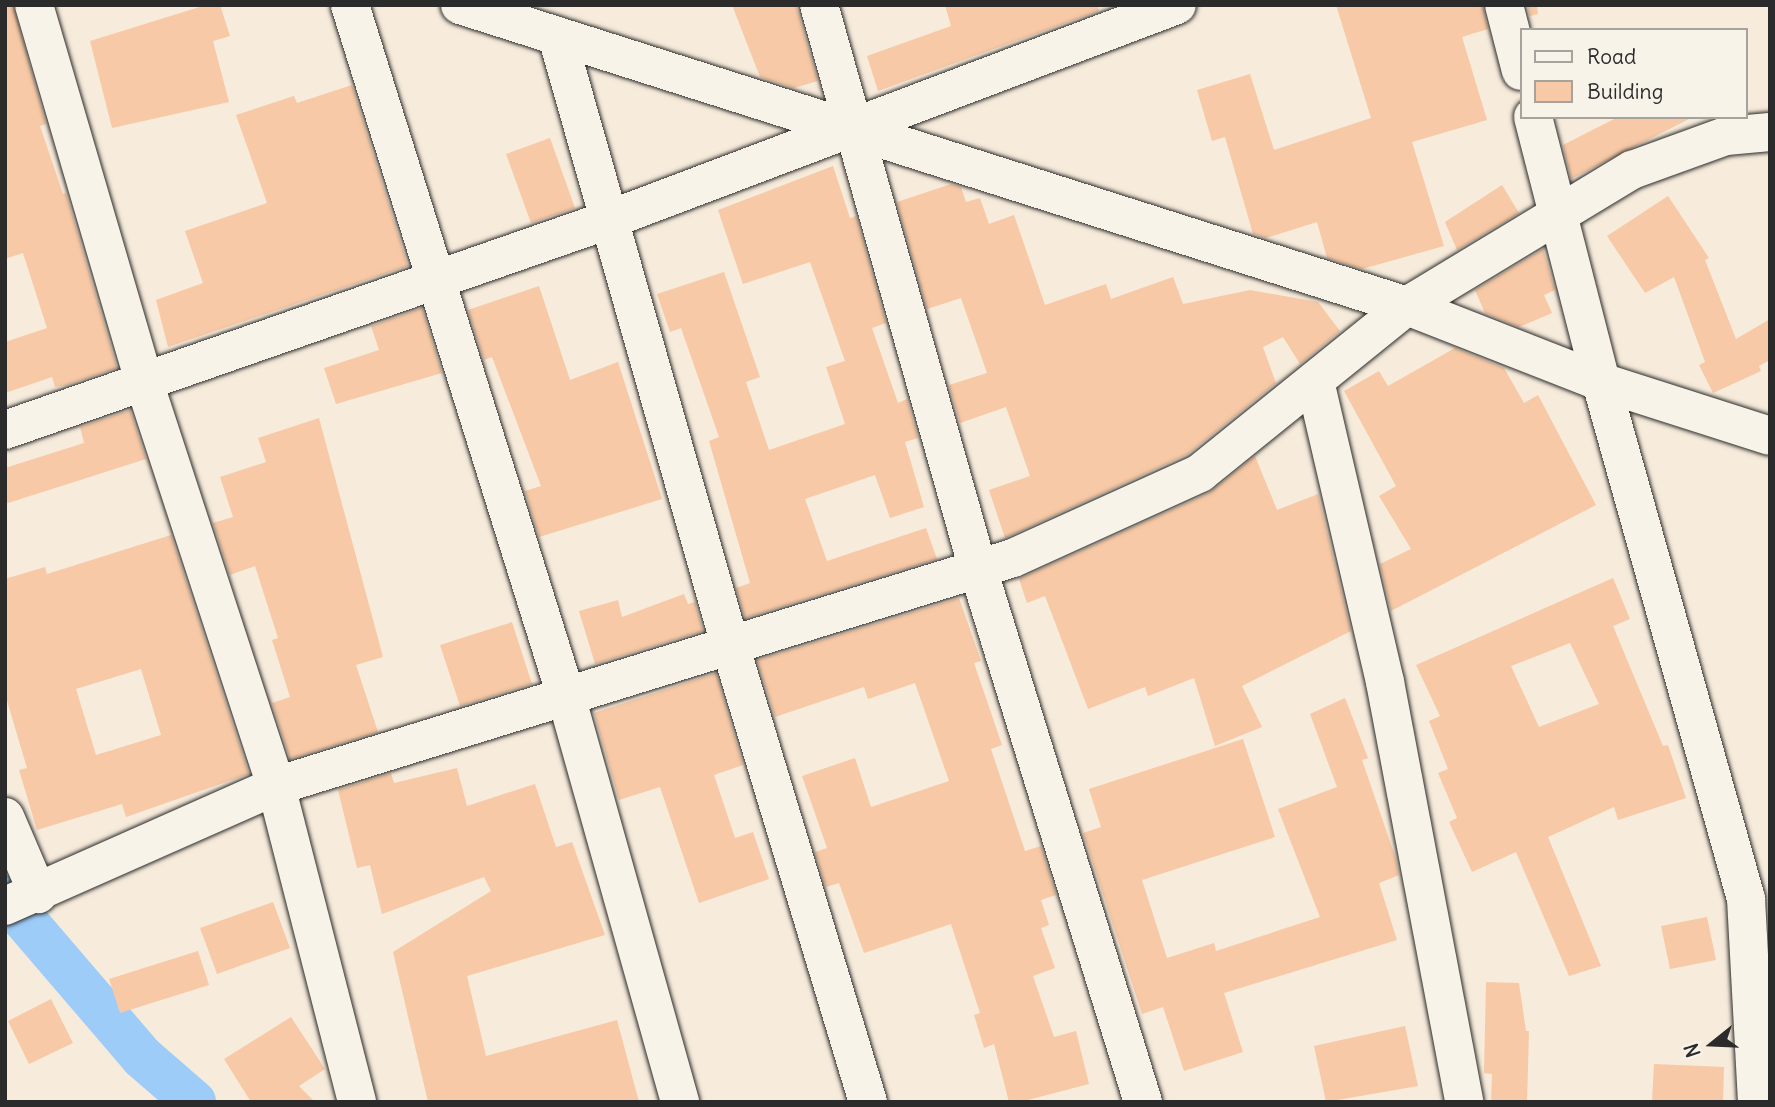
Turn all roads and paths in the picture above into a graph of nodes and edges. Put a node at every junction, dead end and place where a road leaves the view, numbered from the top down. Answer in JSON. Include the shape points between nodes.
{"nodes":[{"id":1,"x":34,"y":5,"type":"edge"},
{"id":2,"x":350,"y":5,"type":"edge"},
{"id":3,"x":460,"y":5,"type":"edge"},
{"id":4,"x":819,"y":5,"type":"edge"},
{"id":5,"x":1177,"y":5,"type":"edge"},
{"id":6,"x":1504,"y":5,"type":"edge"},
{"id":7,"x":557,"y":36,"type":"junction"},
{"id":8,"x":1520,"y":67,"type":"edge"},
{"id":9,"x":1534,"y":119,"type":"edge"},
{"id":10,"x":855,"y":130,"type":"junction"},
{"id":11,"x":1770,"y":132,"type":"edge"},
{"id":12,"x":1558,"y":216,"type":"junction"},
{"id":13,"x":608,"y":220,"type":"junction"},
{"id":14,"x":436,"y":280,"type":"junction"},
{"id":15,"x":1407,"y":306,"type":"junction"},
{"id":16,"x":1315,"y":380,"type":"junction"},
{"id":17,"x":144,"y":382,"type":"junction"},
{"id":18,"x":1601,"y":382,"type":"junction"},
{"id":19,"x":5,"y":430,"type":"edge"},
{"id":20,"x":1770,"y":436,"type":"edge"},
{"id":21,"x":978,"y":569,"type":"junction"},
{"id":22,"x":730,"y":645,"type":"junction"},
{"id":23,"x":566,"y":696,"type":"junction"},
{"id":24,"x":276,"y":786,"type":"junction"},
{"id":25,"x":5,"y":817,"type":"edge"},
{"id":26,"x":26,"y":898,"type":"edge"},
{"id":27,"x":357,"y":1102,"type":"edge"},
{"id":28,"x":680,"y":1102,"type":"edge"},
{"id":29,"x":868,"y":1102,"type":"edge"},
{"id":30,"x":1143,"y":1102,"type":"edge"},
{"id":31,"x":1464,"y":1102,"type":"edge"},
{"id":32,"x":1757,"y":1102,"type":"edge"}],
"edges":[{"from":1,"to":17,"type":"street"},
{"from":2,"to":14,"type":"street"},
{"from":3,"to":7,"type":"street"},
{"from":4,"to":10,"type":"street"},
{"from":5,"to":10,"type":"street"},
{"from":6,"to":8,"type":"street"},
{"from":7,"to":10,"type":"street"},
{"from":7,"to":13,"type":"street"},
{"from":9,"to":12,"type":"street"},
{"from":10,"to":13,"type":"street"},
{"from":10,"to":15,"type":"street"},
{"from":10,"to":21,"type":"street"},
{"from":11,"to":12,"type":"street","via":[[1726,136],[1632,170]]},
{"from":12,"to":15,"type":"street"},
{"from":12,"to":18,"type":"street"},
{"from":13,"to":14,"type":"street"},
{"from":13,"to":22,"type":"street"},
{"from":14,"to":17,"type":"street"},
{"from":14,"to":23,"type":"street"},
{"from":15,"to":16,"type":"street"},
{"from":15,"to":18,"type":"street"},
{"from":16,"to":21,"type":"street","via":[[1200,473],[1013,558]]},
{"from":16,"to":31,"type":"street","via":[[1385,682]]},
{"from":17,"to":19,"type":"street"},
{"from":17,"to":24,"type":"street"},
{"from":18,"to":20,"type":"street"},
{"from":18,"to":32,"type":"street","via":[[1746,899]]},
{"from":21,"to":22,"type":"street"},
{"from":21,"to":30,"type":"street"},
{"from":22,"to":23,"type":"street"},
{"from":22,"to":29,"type":"street"},
{"from":23,"to":24,"type":"street"},
{"from":23,"to":28,"type":"street"},
{"from":24,"to":26,"type":"street"},
{"from":24,"to":27,"type":"street"},
{"from":25,"to":26,"type":"street"}]}
